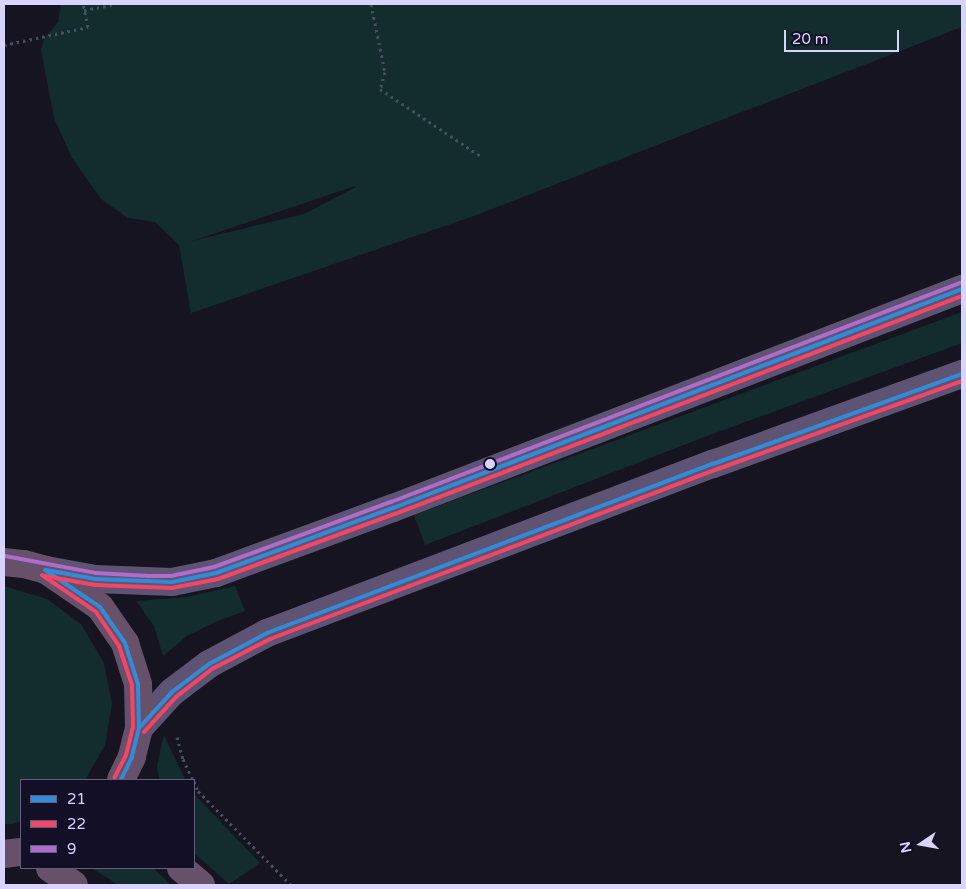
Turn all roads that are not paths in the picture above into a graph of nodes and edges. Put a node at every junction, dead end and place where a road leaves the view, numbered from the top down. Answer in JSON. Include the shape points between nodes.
{"nodes":[{"id":1,"x":962,"y":289,"type":"edge"},
{"id":2,"x":962,"y":374,"type":"edge"},
{"id":3,"x":4,"y":562,"type":"edge"},
{"id":4,"x":46,"y":570,"type":"junction"},
{"id":5,"x":139,"y":728,"type":"junction"},
{"id":6,"x":121,"y":779,"type":"edge"},
{"id":7,"x":20,"y":852,"type":"edge"},
{"id":8,"x":4,"y":854,"type":"edge"},
{"id":9,"x":51,"y":869,"type":"edge"},
{"id":10,"x":182,"y":869,"type":"edge"},
{"id":11,"x":74,"y":885,"type":"edge"},
{"id":12,"x":201,"y":885,"type":"edge"}],
"edges":[{"from":1,"to":4,"type":"main road","via":[[216,573],[172,582],[95,579]]},
{"from":2,"to":5,"type":"main road","via":[[713,464],[267,633],[209,664],[172,692]]},
{"from":3,"to":4,"type":"highway"},
{"from":4,"to":5,"type":"highway","via":[[100,607],[125,643],[138,684]]},
{"from":5,"to":6,"type":"highway","via":[[132,757]]},
{"from":7,"to":8,"type":"highway"},
{"from":9,"to":11,"type":"highway"},
{"from":10,"to":12,"type":"highway"}]}
